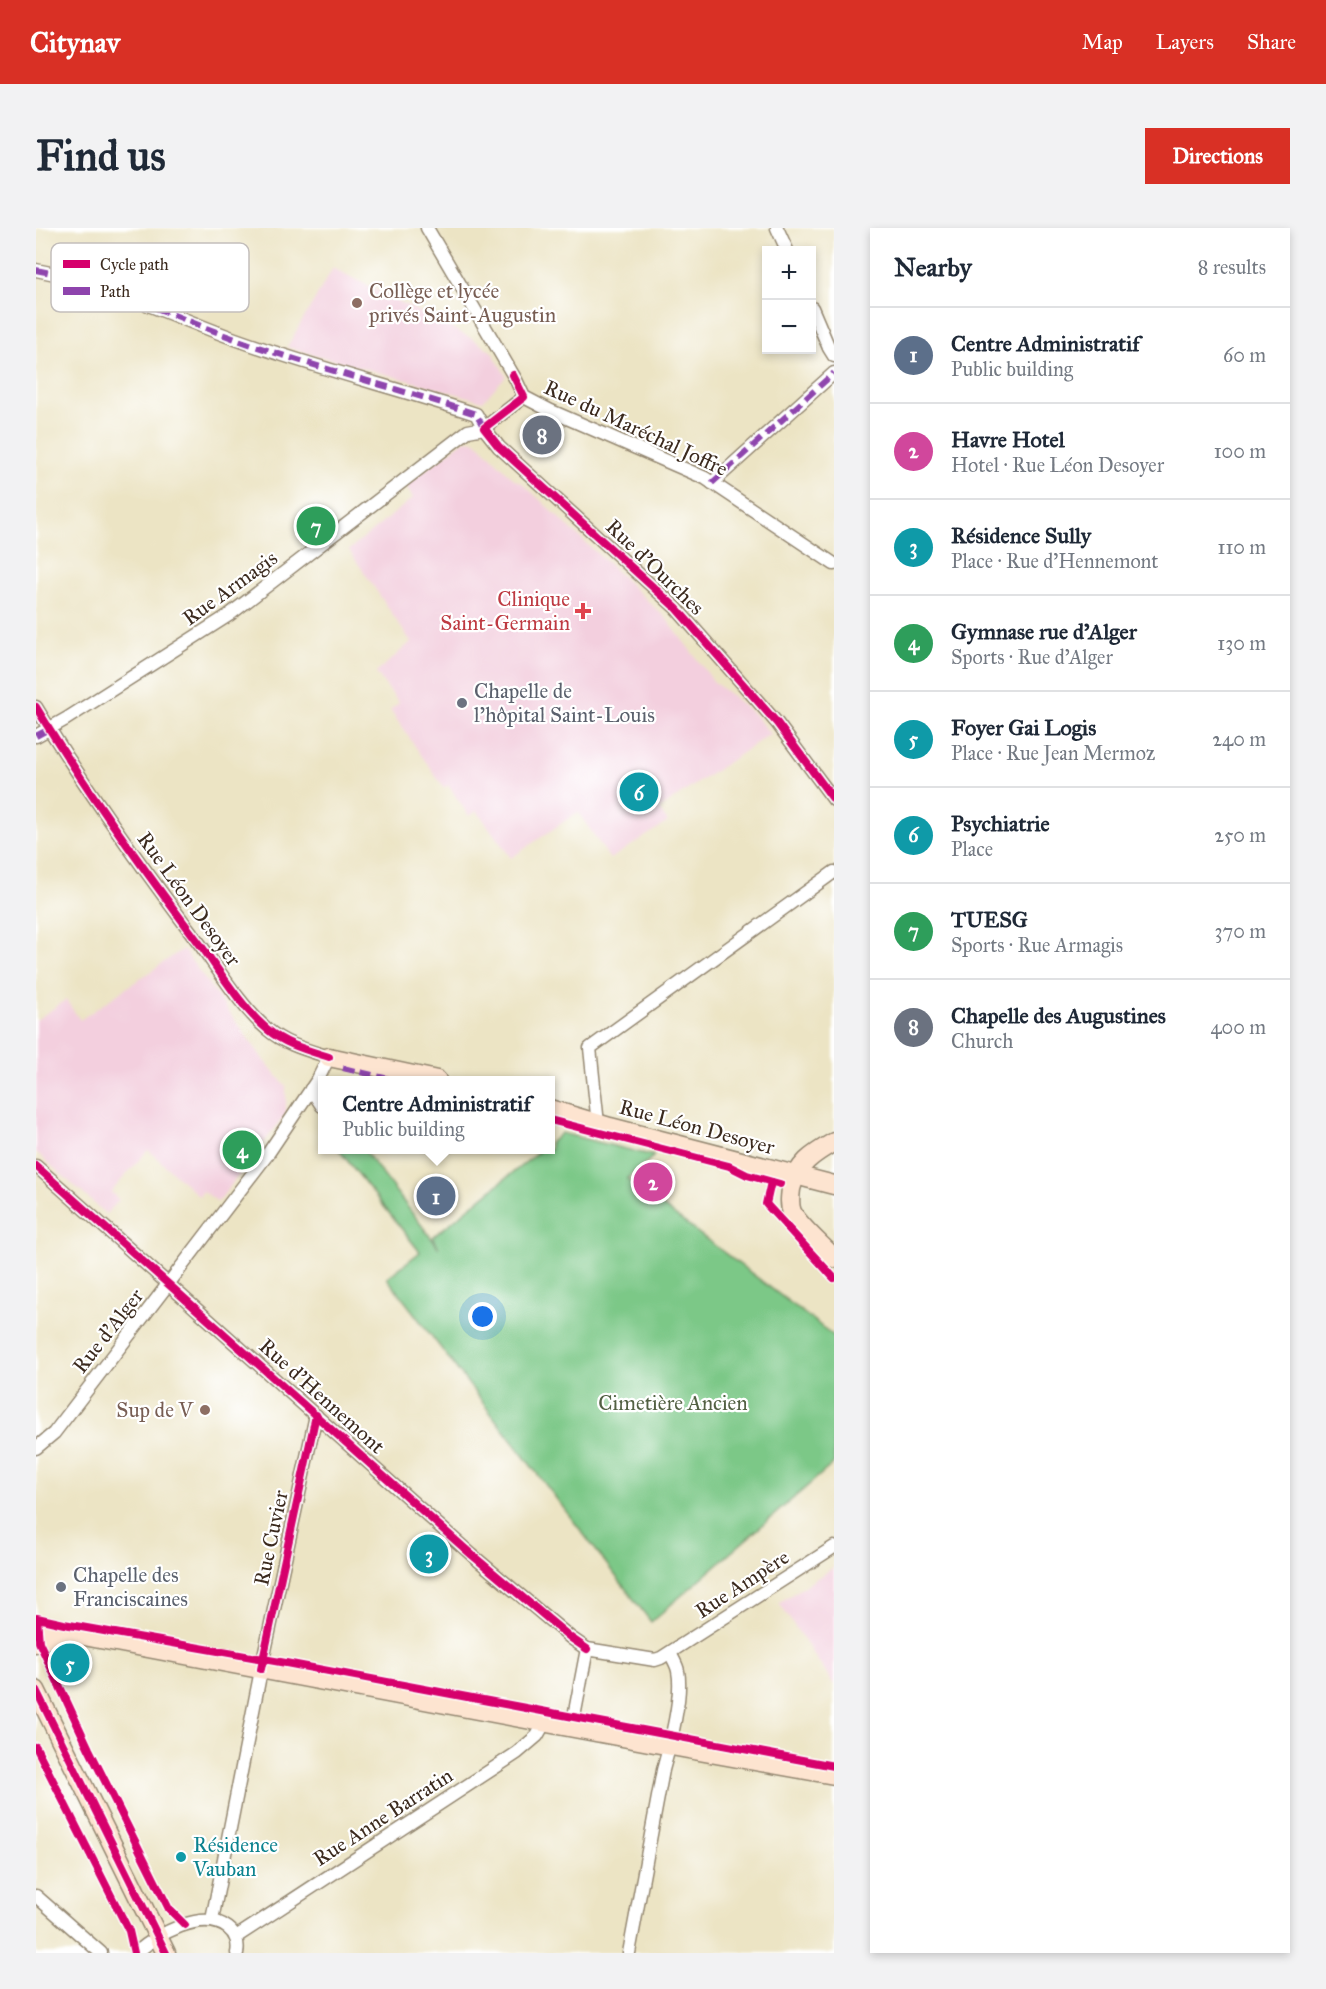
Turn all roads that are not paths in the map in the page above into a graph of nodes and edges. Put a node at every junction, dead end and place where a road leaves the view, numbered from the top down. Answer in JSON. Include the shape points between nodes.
{"nodes":[{"id":1,"x":427,"y":228,"type":"edge"},
{"id":2,"x":777,"y":228,"type":"edge"},
{"id":3,"x":785,"y":246,"type":"edge"},
{"id":4,"x":36,"y":270,"type":"edge"},
{"id":5,"x":51,"y":273,"type":"edge"},
{"id":6,"x":163,"y":312,"type":"edge"},
{"id":7,"x":816,"y":317,"type":"edge"},
{"id":8,"x":834,"y":356,"type":"edge"},
{"id":9,"x":834,"y":373,"type":"edge"},
{"id":10,"x":524,"y":396,"type":"junction"},
{"id":11,"x":484,"y":428,"type":"junction"},
{"id":12,"x":712,"y":483,"type":"junction"},
{"id":13,"x":834,"y":564,"type":"edge"},
{"id":14,"x":36,"y":707,"type":"edge"},
{"id":15,"x":49,"y":729,"type":"junction"},
{"id":16,"x":36,"y":736,"type":"edge"},
{"id":17,"x":834,"y":800,"type":"edge"},
{"id":18,"x":834,"y":872,"type":"edge"},
{"id":19,"x":329,"y":1057,"type":"junction"},
{"id":20,"x":318,"y":1076,"type":"edge"},
{"id":21,"x":418,"y":1076,"type":"edge"},
{"id":22,"x":318,"y":1077,"type":"edge"},
{"id":23,"x":311,"y":1089,"type":"junction"},
{"id":24,"x":318,"y":1100,"type":"edge"},
{"id":25,"x":555,"y":1111,"type":"edge"},
{"id":26,"x":598,"y":1124,"type":"junction"},
{"id":27,"x":834,"y":1142,"type":"edge"},
{"id":28,"x":36,"y":1166,"type":"edge"},
{"id":29,"x":795,"y":1175,"type":"junction"},
{"id":30,"x":834,"y":1185,"type":"edge"},
{"id":31,"x":834,"y":1258,"type":"edge"},
{"id":32,"x":169,"y":1283,"type":"junction"},
{"id":33,"x":316,"y":1415,"type":"junction"},
{"id":34,"x":36,"y":1448,"type":"edge"},
{"id":35,"x":834,"y":1547,"type":"edge"},
{"id":36,"x":36,"y":1627,"type":"edge"},
{"id":37,"x":68,"y":1634,"type":"junction"},
{"id":38,"x":36,"y":1643,"type":"edge"},
{"id":39,"x":587,"y":1649,"type":"junction"},
{"id":40,"x":670,"y":1653,"type":"junction"},
{"id":41,"x":261,"y":1670,"type":"junction"},
{"id":42,"x":36,"y":1690,"type":"edge"},
{"id":43,"x":545,"y":1722,"type":"junction"},
{"id":44,"x":572,"y":1728,"type":"junction"},
{"id":45,"x":669,"y":1746,"type":"junction"},
{"id":46,"x":834,"y":1775,"type":"edge"},
{"id":47,"x":36,"y":1896,"type":"edge"},
{"id":48,"x":212,"y":1920,"type":"junction"},
{"id":49,"x":157,"y":1936,"type":"junction"},
{"id":50,"x":236,"y":1937,"type":"junction"},
{"id":51,"x":101,"y":1953,"type":"edge"},
{"id":52,"x":136,"y":1953,"type":"edge"},
{"id":53,"x":166,"y":1953,"type":"edge"},
{"id":54,"x":237,"y":1953,"type":"edge"},
{"id":55,"x":629,"y":1953,"type":"edge"}],
"edges":[{"from":1,"to":10,"type":"street","name":"Rue du Maréchal Joffre"},
{"from":2,"to":3,"type":"street"},
{"from":4,"to":5,"type":"street","name":"Rue d'Ourches"},
{"from":6,"to":11,"type":"street","name":"Rue d'Ourches","via":[[359,380],[476,414]]},
{"from":7,"to":8,"type":"street"},
{"from":9,"to":12,"type":"street"},
{"from":10,"to":11,"type":"street","name":"Rue Armagis"},
{"from":10,"to":12,"type":"street","name":"Rue du Maréchal Joffre"},
{"from":11,"to":15,"type":"street","name":"Rue Armagis","via":[[468,431],[229,615]]},
{"from":11,"to":17,"type":"street","name":"Rue d'Ourches","via":[[499,447],[676,608],[777,723]]},
{"from":12,"to":13,"type":"street","name":"Rue du Maréchal Joffre"},
{"from":14,"to":15,"type":"street","name":"Rue Léon Desoyer"},
{"from":15,"to":16,"type":"street","name":"Rue Armagis"},
{"from":15,"to":19,"type":"street","name":"Rue Léon Desoyer","via":[[139,862],[266,1029],[288,1043]]},
{"from":18,"to":26,"type":"street","via":[[590,1048]]},
{"from":19,"to":20,"type":"street","name":"Rue d'Alger"},
{"from":19,"to":21,"type":"street","name":"Rue Léon Desoyer"},
{"from":22,"to":23,"type":"street","name":"Rue d'Alger"},
{"from":23,"to":24,"type":"street"},
{"from":23,"to":32,"type":"street","name":"Rue d'Alger","via":[[267,1155]]},
{"from":25,"to":26,"type":"street","name":"Rue Léon Desoyer"},
{"from":26,"to":29,"type":"street","name":"Rue Léon Desoyer"},
{"from":27,"to":29,"type":"street","via":[[803,1163]]},
{"from":28,"to":32,"type":"street","name":"Rue d'Hennemont"},
{"from":29,"to":30,"type":"street","name":"Rue Léon Desoyer"},
{"from":29,"to":31,"type":"street","via":[[789,1202],[792,1212]]},
{"from":32,"to":33,"type":"street","name":"Rue d'Hennemont"},
{"from":32,"to":34,"type":"street","name":"Rue d'Alger","via":[[54,1433]]},
{"from":33,"to":39,"type":"street","name":"Rue d'Hennemont","via":[[472,1555]]},
{"from":33,"to":41,"type":"street","name":"Rue Cuvier"},
{"from":35,"to":40,"type":"street","name":"Rue Ampère"},
{"from":36,"to":37,"type":"street"},
{"from":37,"to":38,"type":"street"},
{"from":37,"to":41,"type":"street"},
{"from":39,"to":40,"type":"street","via":[[655,1660]]},
{"from":39,"to":44,"type":"street"},
{"from":40,"to":45,"type":"street","via":[[678,1669],[679,1684]]},
{"from":41,"to":43,"type":"street"},
{"from":41,"to":48,"type":"street","name":"Rue Cuvier"},
{"from":42,"to":49,"type":"street"},
{"from":43,"to":44,"type":"street"},
{"from":43,"to":50,"type":"street","name":"Rue Anne Barratin","via":[[537,1736],[517,1753]]},
{"from":44,"to":45,"type":"street"},
{"from":45,"to":46,"type":"street"},
{"from":45,"to":55,"type":"street"},
{"from":47,"to":51,"type":"street"},
{"from":48,"to":49,"type":"street"},
{"from":48,"to":50,"type":"street"},
{"from":49,"to":52,"type":"street"},
{"from":49,"to":53,"type":"street"},
{"from":50,"to":54,"type":"street"}]}
